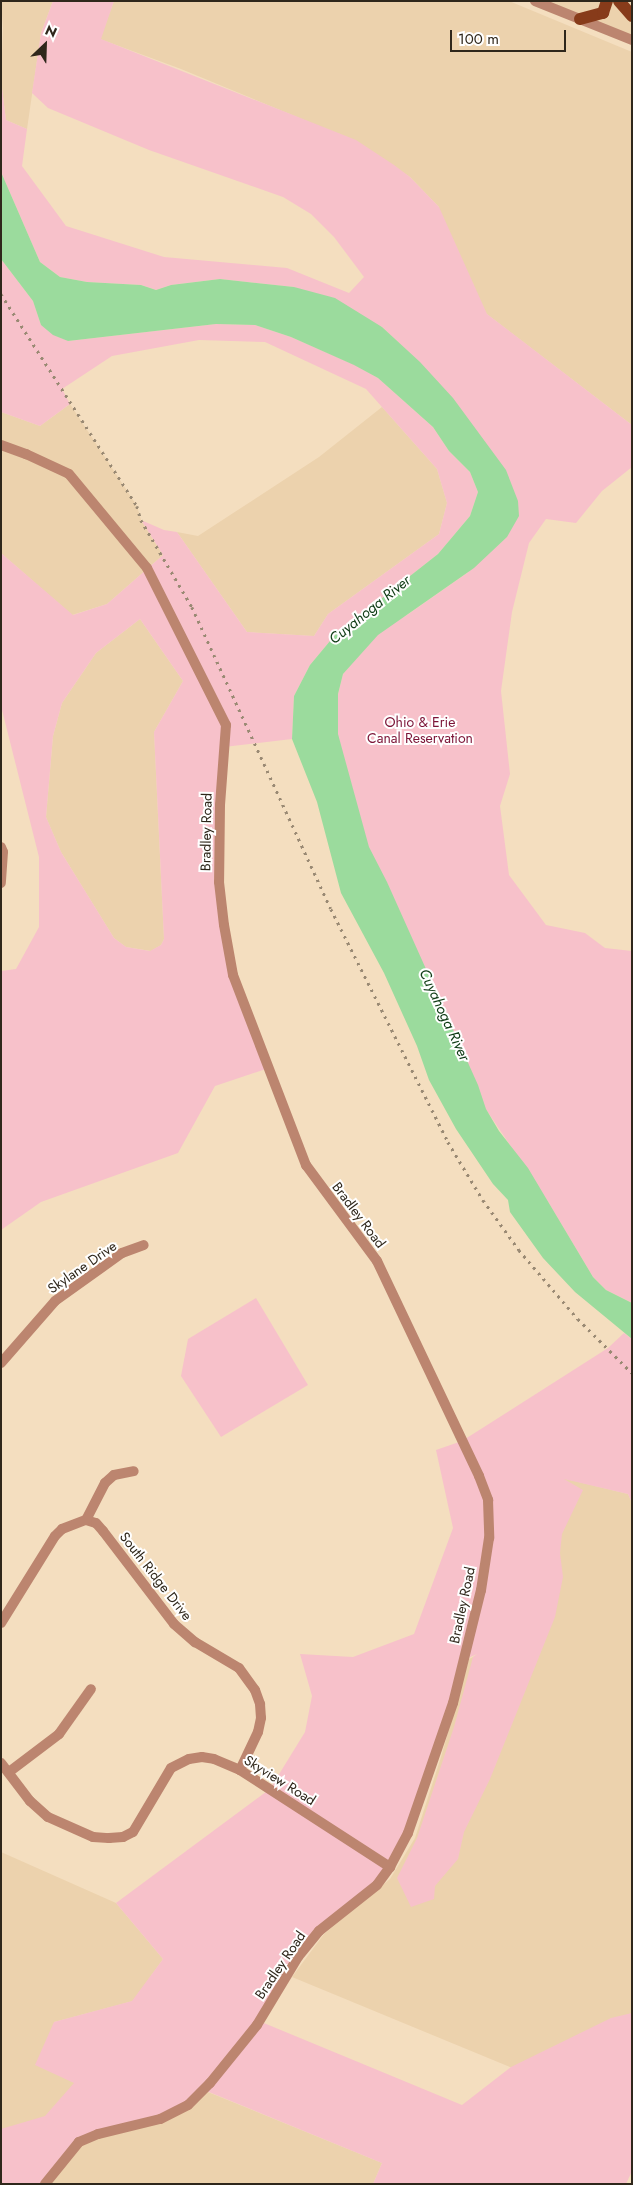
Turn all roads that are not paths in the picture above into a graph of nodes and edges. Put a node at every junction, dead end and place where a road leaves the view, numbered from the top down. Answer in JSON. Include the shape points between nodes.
{"nodes":[{"id":1,"x":535,"y":1,"type":"edge"},
{"id":2,"x":607,"y":1,"type":"edge"},
{"id":3,"x":619,"y":1,"type":"edge"},
{"id":4,"x":632,"y":16,"type":"edge"},
{"id":5,"x":580,"y":19,"type":"junction"},
{"id":6,"x":632,"y":40,"type":"edge"},
{"id":7,"x":1,"y":445,"type":"edge"},
{"id":8,"x":1,"y":847,"type":"edge"},
{"id":9,"x":1,"y":883,"type":"edge"},
{"id":10,"x":144,"y":1245,"type":"dead end"},
{"id":11,"x":1,"y":1363,"type":"edge"},
{"id":12,"x":134,"y":1471,"type":"dead end"},
{"id":13,"x":86,"y":1520,"type":"junction"},
{"id":14,"x":1,"y":1623,"type":"edge"},
{"id":15,"x":90,"y":1689,"type":"dead end"},
{"id":16,"x":1,"y":1762,"type":"edge"},
{"id":17,"x":240,"y":1770,"type":"junction"},
{"id":18,"x":9,"y":1772,"type":"junction"},
{"id":19,"x":390,"y":1867,"type":"junction"},
{"id":20,"x":44,"y":2184,"type":"edge"}],
"edges":[{"from":1,"to":5,"type":"street"},
{"from":2,"to":5,"type":"main road","via":[[604,13]]},
{"from":3,"to":4,"type":"main road"},
{"from":5,"to":6,"type":"street"},
{"from":7,"to":19,"type":"street","name":"Bradley Road","via":[[69,474],[147,568],[226,725],[219,882],[233,974],[306,1165],[377,1261],[488,1500],[489,1538],[481,1590],[453,1703],[408,1833]]},
{"from":8,"to":9,"type":"street","via":[[4,852]]},
{"from":10,"to":11,"type":"street","name":"Skylane Drive","via":[[122,1253],[55,1301]]},
{"from":12,"to":13,"type":"street","via":[[114,1476],[105,1483]]},
{"from":13,"to":14,"type":"street","via":[[62,1529],[55,1536]]},
{"from":13,"to":17,"type":"street","name":"South Ridge Drive","via":[[103,1531],[174,1624],[194,1642],[239,1668],[255,1690],[260,1704],[258,1732]]},
{"from":15,"to":18,"type":"street","via":[[59,1734]]},
{"from":16,"to":18,"type":"street","name":"Skyview Road"},
{"from":17,"to":18,"type":"street","name":"Skyview Road","via":[[202,1757],[179,1763],[165,1777],[133,1832],[109,1838],[93,1837],[48,1817]]},
{"from":17,"to":19,"type":"street","name":"Skyview Road"},
{"from":19,"to":20,"type":"street","name":"Bradley Road","via":[[377,1885],[319,1931],[298,1957],[259,2021],[210,2083],[188,2105],[160,2119],[98,2134],[80,2142]]}]}
